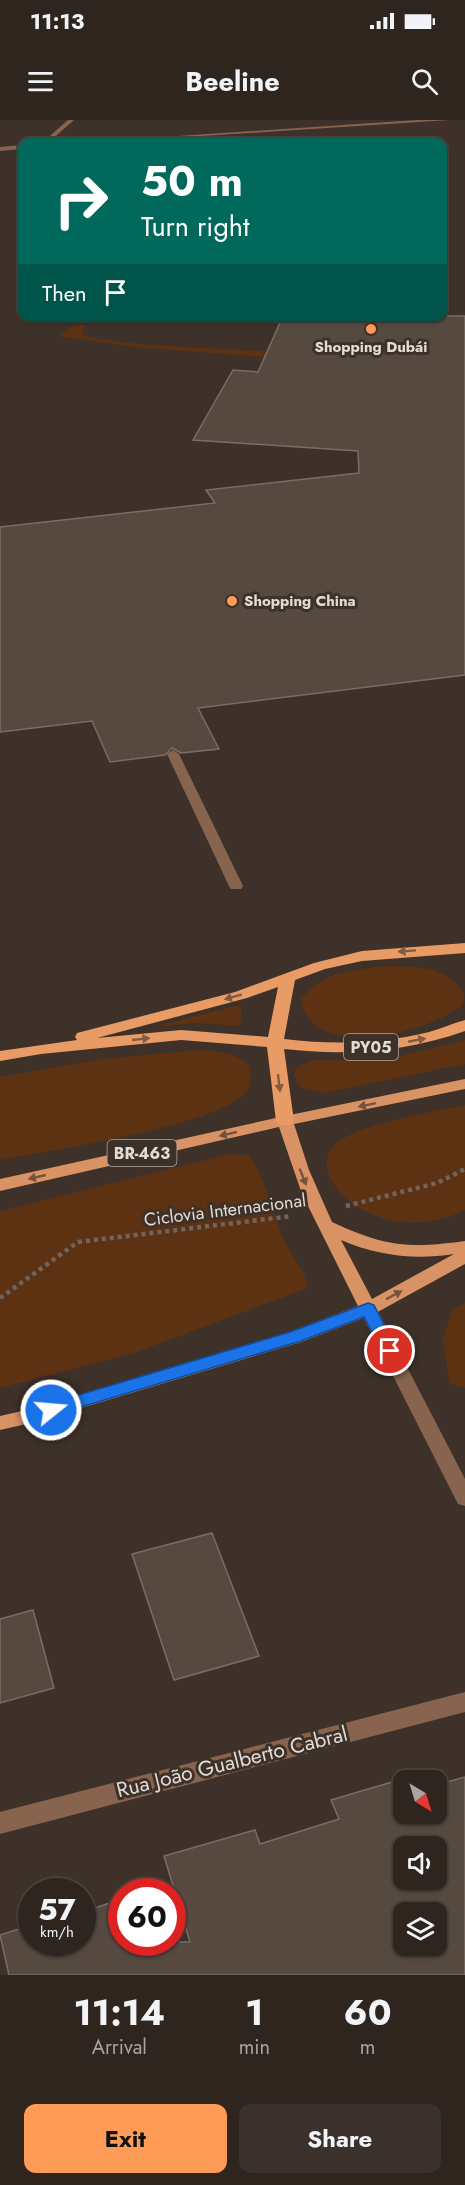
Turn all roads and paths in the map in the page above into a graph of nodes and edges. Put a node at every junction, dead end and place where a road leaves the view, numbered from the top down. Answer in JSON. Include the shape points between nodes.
{"nodes":[{"id":1,"x":71,"y":120,"type":"edge"},
{"id":2,"x":446,"y":120,"type":"edge"},
{"id":3,"x":51,"y":138,"type":"edge"},
{"id":4,"x":156,"y":138,"type":"edge"},
{"id":5,"x":18,"y":147,"type":"edge"},
{"id":6,"x":0,"y":149,"type":"edge"},
{"id":7,"x":173,"y":754,"type":"dead end"},
{"id":8,"x":236,"y":886,"type":"dead end"},
{"id":9,"x":465,"y":948,"type":"edge"},
{"id":10,"x":446,"y":950,"type":"junction"},
{"id":11,"x":465,"y":959,"type":"edge"},
{"id":12,"x":288,"y":978,"type":"junction"},
{"id":13,"x":465,"y":1025,"type":"edge"},
{"id":14,"x":275,"y":1045,"type":"junction"},
{"id":15,"x":41,"y":1049,"type":"junction"},
{"id":16,"x":0,"y":1056,"type":"edge"},
{"id":17,"x":465,"y":1084,"type":"edge"},
{"id":18,"x":285,"y":1121,"type":"junction"},
{"id":19,"x":465,"y":1169,"type":"edge"},
{"id":20,"x":0,"y":1185,"type":"edge"},
{"id":21,"x":323,"y":1219,"type":"junction"},
{"id":22,"x":465,"y":1247,"type":"edge"},
{"id":23,"x":465,"y":1256,"type":"edge"},
{"id":24,"x":0,"y":1298,"type":"edge"},
{"id":25,"x":368,"y":1309,"type":"junction"},
{"id":26,"x":0,"y":1423,"type":"edge"},
{"id":27,"x":465,"y":1498,"type":"edge"},
{"id":28,"x":465,"y":1702,"type":"edge"},
{"id":29,"x":0,"y":1822,"type":"edge"}],
"edges":[{"from":1,"to":3,"type":"street"},
{"from":2,"to":4,"type":"street"},
{"from":5,"to":6,"type":"street"},
{"from":7,"to":8,"type":"street"},
{"from":9,"to":10,"type":"highway"},
{"from":10,"to":11,"type":"highway"},
{"from":10,"to":12,"type":"highway","one_way":true,"via":[[362,956]]},
{"from":12,"to":14,"type":"highway"},
{"from":12,"to":15,"type":"highway","one_way":true,"via":[[242,995]]},
{"from":14,"to":13,"type":"highway","number":"PY05","one_way":true,"via":[[377,1047],[435,1036]]},
{"from":15,"to":14,"type":"highway","one_way":true,"via":[[181,1035]]},
{"from":14,"to":18,"type":"highway","one_way":true},
{"from":15,"to":16,"type":"highway"},
{"from":17,"to":18,"type":"main road","number":"BR-463","one_way":true},
{"from":18,"to":20,"type":"main road","number":"BR-463","one_way":true},
{"from":18,"to":21,"type":"main road","one_way":true,"via":[[291,1147]]},
{"from":19,"to":21,"type":"path","name":"Ciclovia Internacional","via":[[437,1184]]},
{"from":21,"to":22,"type":"main road","via":[[348,1239],[387,1251]]},
{"from":21,"to":24,"type":"path","name":"Ciclovia Internacional","via":[[78,1242]]},
{"from":21,"to":25,"type":"main road"},
{"from":25,"to":23,"type":"main road","one_way":true},
{"from":25,"to":26,"type":"main road","via":[[296,1337]]},
{"from":25,"to":27,"type":"street"},
{"from":28,"to":29,"type":"street","name":"Rua João Gualberto Cabral"}]}
